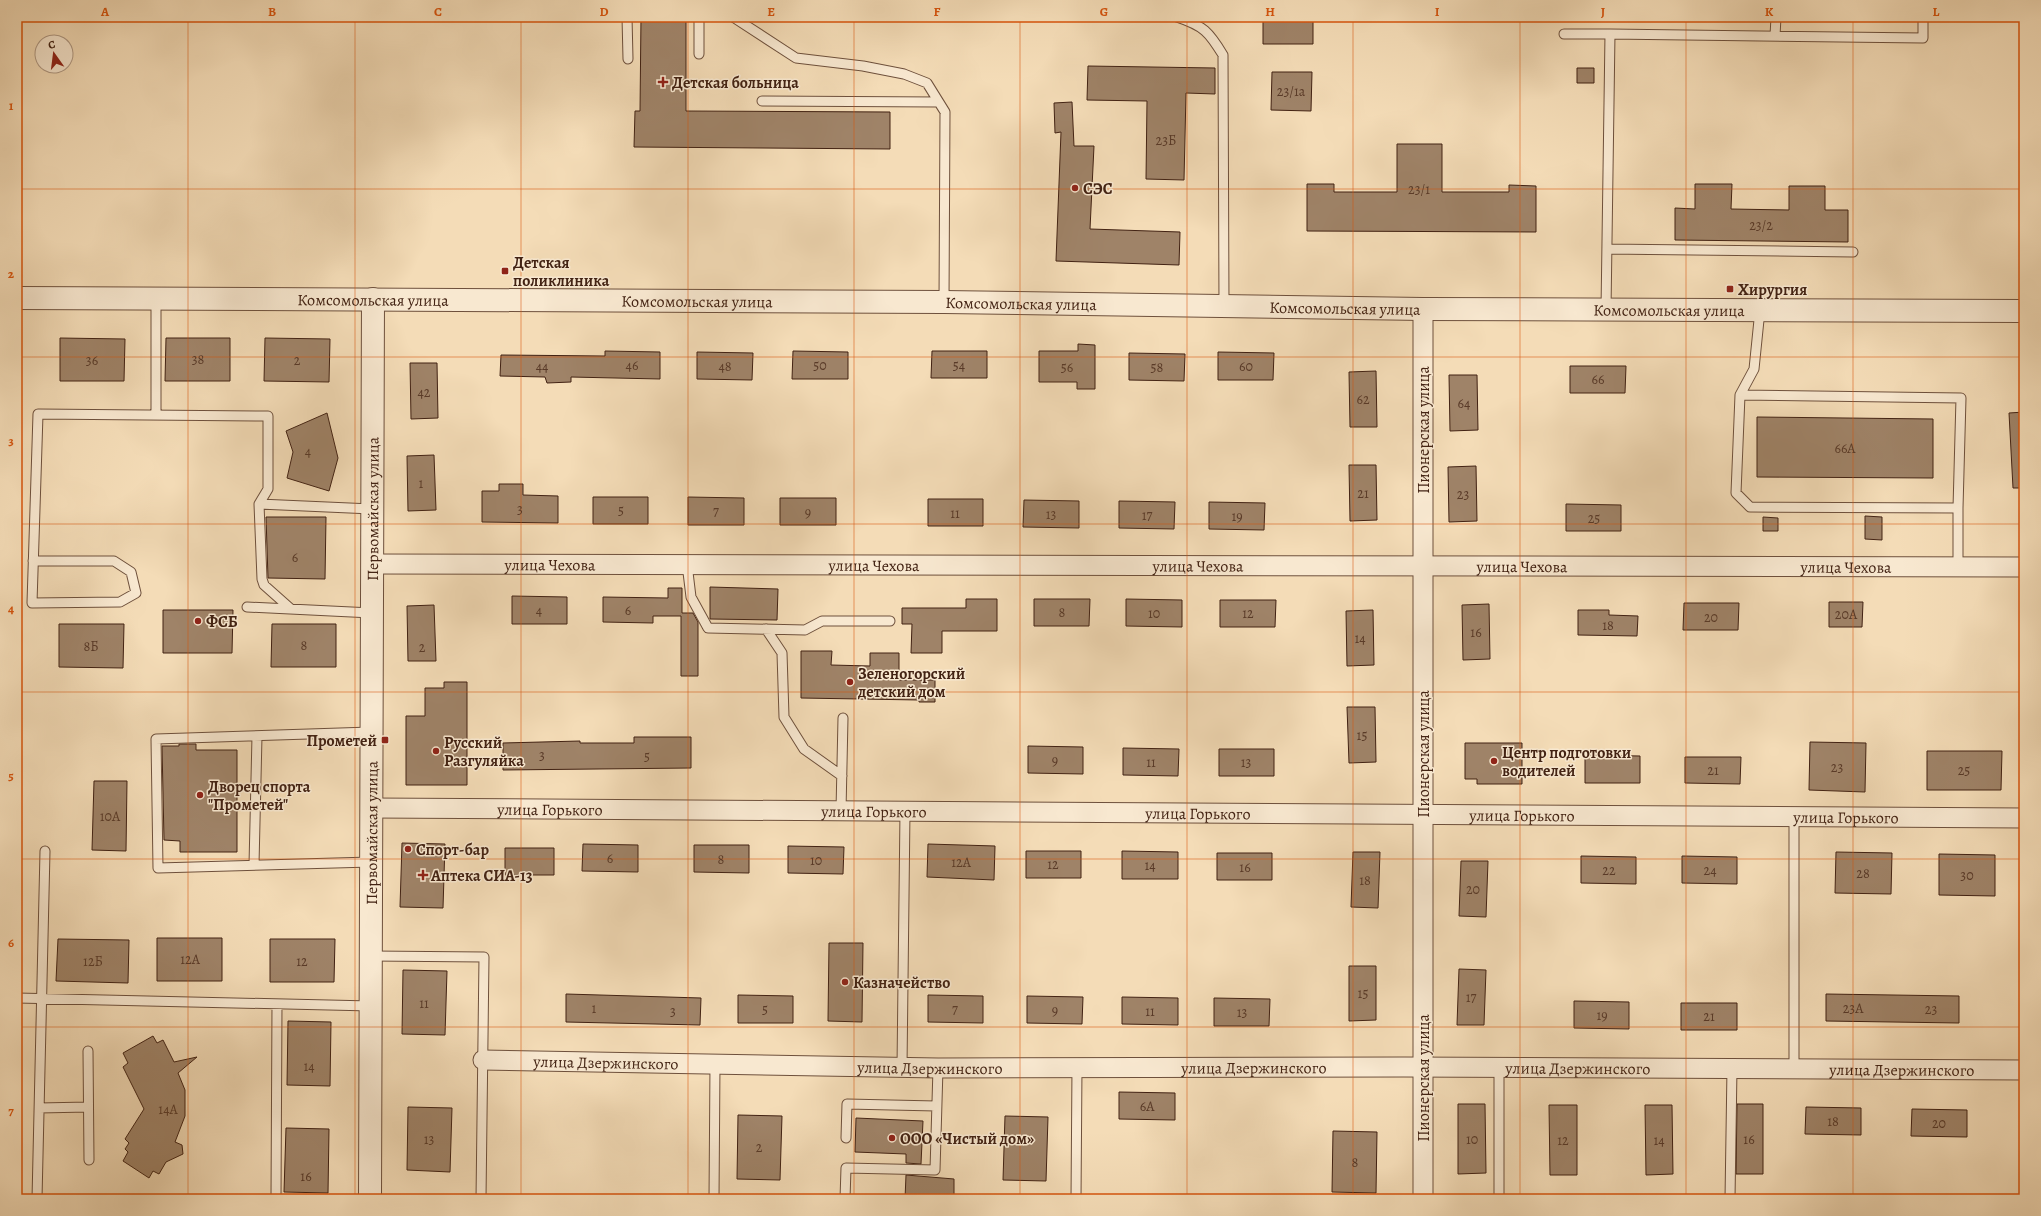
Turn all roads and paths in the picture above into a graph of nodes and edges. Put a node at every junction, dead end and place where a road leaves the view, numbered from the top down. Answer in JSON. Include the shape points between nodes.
{"nodes":[{"id":1,"x":627,"y":17,"type":"edge"},
{"id":2,"x":699,"y":17,"type":"edge"},
{"id":3,"x":733,"y":17,"type":"edge"},
{"id":4,"x":1178,"y":17,"type":"edge"},
{"id":5,"x":1776,"y":17,"type":"edge"},
{"id":6,"x":1923,"y":17,"type":"edge"},
{"id":7,"x":1564,"y":34,"type":"dead end"},
{"id":8,"x":1610,"y":34,"type":"junction"},
{"id":9,"x":1775,"y":36,"type":"junction"},
{"id":10,"x":699,"y":54,"type":"dead end"},
{"id":11,"x":628,"y":59,"type":"dead end"},
{"id":12,"x":762,"y":101,"type":"dead end"},
{"id":13,"x":938,"y":102,"type":"junction"},
{"id":14,"x":1607,"y":249,"type":"junction"},
{"id":15,"x":1853,"y":252,"type":"dead end"},
{"id":16,"x":17,"y":298,"type":"edge"},
{"id":17,"x":156,"y":298,"type":"junction"},
{"id":18,"x":373,"y":299,"type":"junction"},
{"id":19,"x":944,"y":302,"type":"junction"},
{"id":20,"x":1224,"y":306,"type":"junction"},
{"id":21,"x":1424,"y":309,"type":"junction"},
{"id":22,"x":1606,"y":310,"type":"junction"},
{"id":23,"x":1760,"y":310,"type":"junction"},
{"id":24,"x":2024,"y":311,"type":"edge"},
{"id":25,"x":1740,"y":394,"type":"junction"},
{"id":26,"x":156,"y":415,"type":"junction"},
{"id":27,"x":259,"y":504,"type":"junction"},
{"id":28,"x":1958,"y":508,"type":"junction"},
{"id":29,"x":372,"y":509,"type":"junction"},
{"id":30,"x":33,"y":561,"type":"junction"},
{"id":31,"x":372,"y":564,"type":"junction"},
{"id":32,"x":687,"y":564,"type":"junction"},
{"id":33,"x":1423,"y":566,"type":"junction"},
{"id":34,"x":1958,"y":566,"type":"junction"},
{"id":35,"x":2024,"y":567,"type":"edge"},
{"id":36,"x":246,"y":607,"type":"dead end"},
{"id":37,"x":291,"y":609,"type":"junction"},
{"id":38,"x":372,"y":613,"type":"junction"},
{"id":39,"x":890,"y":621,"type":"dead end"},
{"id":40,"x":766,"y":629,"type":"junction"},
{"id":41,"x":843,"y":718,"type":"dead end"},
{"id":42,"x":371,"y":732,"type":"junction"},
{"id":43,"x":257,"y":736,"type":"junction"},
{"id":44,"x":842,"y":776,"type":"junction"},
{"id":45,"x":371,"y":808,"type":"junction"},
{"id":46,"x":841,"y":811,"type":"junction"},
{"id":47,"x":905,"y":811,"type":"junction"},
{"id":48,"x":1423,"y":814,"type":"junction"},
{"id":49,"x":1794,"y":817,"type":"junction"},
{"id":50,"x":2024,"y":818,"type":"edge"},
{"id":51,"x":44,"y":851,"type":"dead end"},
{"id":52,"x":371,"y":862,"type":"junction"},
{"id":53,"x":254,"y":865,"type":"junction"},
{"id":54,"x":371,"y":956,"type":"junction"},
{"id":55,"x":17,"y":998,"type":"edge"},
{"id":56,"x":41,"y":998,"type":"junction"},
{"id":57,"x":277,"y":1005,"type":"junction"},
{"id":58,"x":371,"y":1006,"type":"junction"},
{"id":59,"x":88,"y":1052,"type":"dead end"},
{"id":60,"x":483,"y":1060,"type":"junction"},
{"id":61,"x":715,"y":1064,"type":"junction"},
{"id":62,"x":902,"y":1067,"type":"junction"},
{"id":63,"x":1077,"y":1067,"type":"junction"},
{"id":64,"x":1423,"y":1067,"type":"junction"},
{"id":65,"x":1499,"y":1067,"type":"junction"},
{"id":66,"x":938,"y":1068,"type":"junction"},
{"id":67,"x":1732,"y":1068,"type":"junction"},
{"id":68,"x":1794,"y":1069,"type":"junction"},
{"id":69,"x":2024,"y":1070,"type":"edge"},
{"id":70,"x":936,"y":1106,"type":"junction"},
{"id":71,"x":88,"y":1107,"type":"junction"},
{"id":72,"x":39,"y":1108,"type":"junction"},
{"id":73,"x":846,"y":1138,"type":"dead end"},
{"id":74,"x":89,"y":1160,"type":"dead end"},
{"id":75,"x":37,"y":1199,"type":"edge"},
{"id":76,"x":276,"y":1199,"type":"edge"},
{"id":77,"x":370,"y":1199,"type":"edge"},
{"id":78,"x":481,"y":1199,"type":"edge"},
{"id":79,"x":714,"y":1199,"type":"edge"},
{"id":80,"x":845,"y":1199,"type":"edge"},
{"id":81,"x":1076,"y":1199,"type":"edge"},
{"id":82,"x":1423,"y":1199,"type":"edge"},
{"id":83,"x":1499,"y":1199,"type":"edge"},
{"id":84,"x":1730,"y":1199,"type":"edge"}],
"edges":[{"from":1,"to":11,"type":"lane"},
{"from":2,"to":10,"type":"lane"},
{"from":3,"to":13,"type":"lane","via":[[796,58],[904,74],[927,83]]},
{"from":4,"to":20,"type":"lane","via":[[1194,22],[1210,34],[1223,55]]},
{"from":5,"to":9,"type":"lane"},
{"from":6,"to":9,"type":"lane","via":[[1923,38]]},
{"from":7,"to":8,"type":"lane"},
{"from":8,"to":9,"type":"lane"},
{"from":8,"to":14,"type":"lane"},
{"from":12,"to":13,"type":"lane"},
{"from":13,"to":19,"type":"lane","via":[[945,112]]},
{"from":14,"to":15,"type":"lane"},
{"from":14,"to":22,"type":"lane"},
{"from":16,"to":17,"type":"street","name":"Комсомольская улица"},
{"from":17,"to":18,"type":"street","name":"Комсомольская улица"},
{"from":17,"to":26,"type":"lane"},
{"from":18,"to":19,"type":"street","name":"Комсомольская улица"},
{"from":18,"to":29,"type":"street","name":"Первомайская улица"},
{"from":19,"to":20,"type":"street","name":"Комсомольская улица"},
{"from":20,"to":21,"type":"street","name":"Комсомольская улица"},
{"from":21,"to":22,"type":"street","name":"Комсомольская улица"},
{"from":21,"to":33,"type":"street","name":"Пионерская улица"},
{"from":22,"to":23,"type":"street","name":"Комсомольская улица"},
{"from":23,"to":24,"type":"street","name":"Комсомольская улица"},
{"from":23,"to":25,"type":"lane","via":[[1754,369]]},
{"from":25,"to":28,"type":"lane","via":[[1736,492],[1750,507]]},
{"from":25,"to":28,"type":"lane","via":[[1961,398]]},
{"from":26,"to":27,"type":"lane","via":[[268,416],[268,489]]},
{"from":26,"to":30,"type":"lane","via":[[38,414]]},
{"from":27,"to":29,"type":"lane"},
{"from":27,"to":37,"type":"lane","via":[[264,585]]},
{"from":28,"to":34,"type":"lane"},
{"from":29,"to":31,"type":"street","name":"Первомайская улица"},
{"from":30,"to":30,"type":"lane","via":[[32,603],[120,602],[136,593],[131,572],[114,561]]},
{"from":31,"to":32,"type":"street","name":"улица Чехова"},
{"from":31,"to":38,"type":"street","name":"Первомайская улица"},
{"from":32,"to":33,"type":"street","name":"улица Чехова"},
{"from":32,"to":40,"type":"lane","via":[[691,597],[708,628]]},
{"from":33,"to":34,"type":"street","name":"улица Чехова"},
{"from":33,"to":48,"type":"street","name":"Пионерская улица"},
{"from":34,"to":35,"type":"street","name":"улица Чехова"},
{"from":36,"to":37,"type":"lane"},
{"from":37,"to":38,"type":"lane"},
{"from":38,"to":42,"type":"street","name":"Первомайская улица"},
{"from":39,"to":40,"type":"lane","via":[[822,621],[805,630]]},
{"from":40,"to":44,"type":"lane","via":[[782,654],[784,717],[804,749]]},
{"from":41,"to":44,"type":"lane"},
{"from":42,"to":43,"type":"lane"},
{"from":42,"to":45,"type":"street","name":"Первомайская улица"},
{"from":43,"to":53,"type":"lane"},
{"from":43,"to":53,"type":"lane","via":[[156,739],[158,868]]},
{"from":44,"to":46,"type":"lane"},
{"from":45,"to":46,"type":"street","name":"улица Горького"},
{"from":45,"to":52,"type":"street","name":"Первомайская улица"},
{"from":46,"to":47,"type":"street","name":"улица Горького"},
{"from":47,"to":48,"type":"street","name":"улица Горького"},
{"from":47,"to":62,"type":"lane"},
{"from":48,"to":49,"type":"street","name":"улица Горького"},
{"from":48,"to":64,"type":"street","name":"Пионерская улица"},
{"from":49,"to":50,"type":"street","name":"улица Горького"},
{"from":49,"to":68,"type":"lane"},
{"from":51,"to":56,"type":"lane"},
{"from":52,"to":53,"type":"lane"},
{"from":52,"to":54,"type":"street","name":"Первомайская улица"},
{"from":54,"to":58,"type":"street","name":"Первомайская улица"},
{"from":54,"to":60,"type":"lane","via":[[484,957]]},
{"from":55,"to":56,"type":"lane"},
{"from":56,"to":57,"type":"lane"},
{"from":56,"to":72,"type":"lane"},
{"from":57,"to":58,"type":"lane"},
{"from":57,"to":76,"type":"lane"},
{"from":58,"to":77,"type":"street","name":"Первомайская улица"},
{"from":59,"to":71,"type":"lane"},
{"from":60,"to":61,"type":"street","name":"улица Дзержинского"},
{"from":60,"to":78,"type":"lane"},
{"from":61,"to":62,"type":"street","name":"улица Дзержинского"},
{"from":61,"to":79,"type":"lane"},
{"from":62,"to":66,"type":"street","name":"улица Дзержинского"},
{"from":63,"to":64,"type":"street","name":"улица Дзержинского"},
{"from":63,"to":66,"type":"street","name":"улица Дзержинского"},
{"from":63,"to":81,"type":"lane"},
{"from":64,"to":65,"type":"street","name":"улица Дзержинского"},
{"from":64,"to":82,"type":"street","name":"Пионерская улица"},
{"from":65,"to":67,"type":"street","name":"улица Дзержинского"},
{"from":65,"to":83,"type":"lane"},
{"from":66,"to":70,"type":"lane"},
{"from":67,"to":68,"type":"street","name":"улица Дзержинского"},
{"from":67,"to":84,"type":"lane"},
{"from":68,"to":69,"type":"street","name":"улица Дзержинского"},
{"from":70,"to":73,"type":"lane","via":[[847,1104]]},
{"from":70,"to":80,"type":"lane","via":[[935,1170],[846,1168]]},
{"from":71,"to":72,"type":"lane"},
{"from":71,"to":74,"type":"lane"},
{"from":72,"to":75,"type":"lane"}]}
